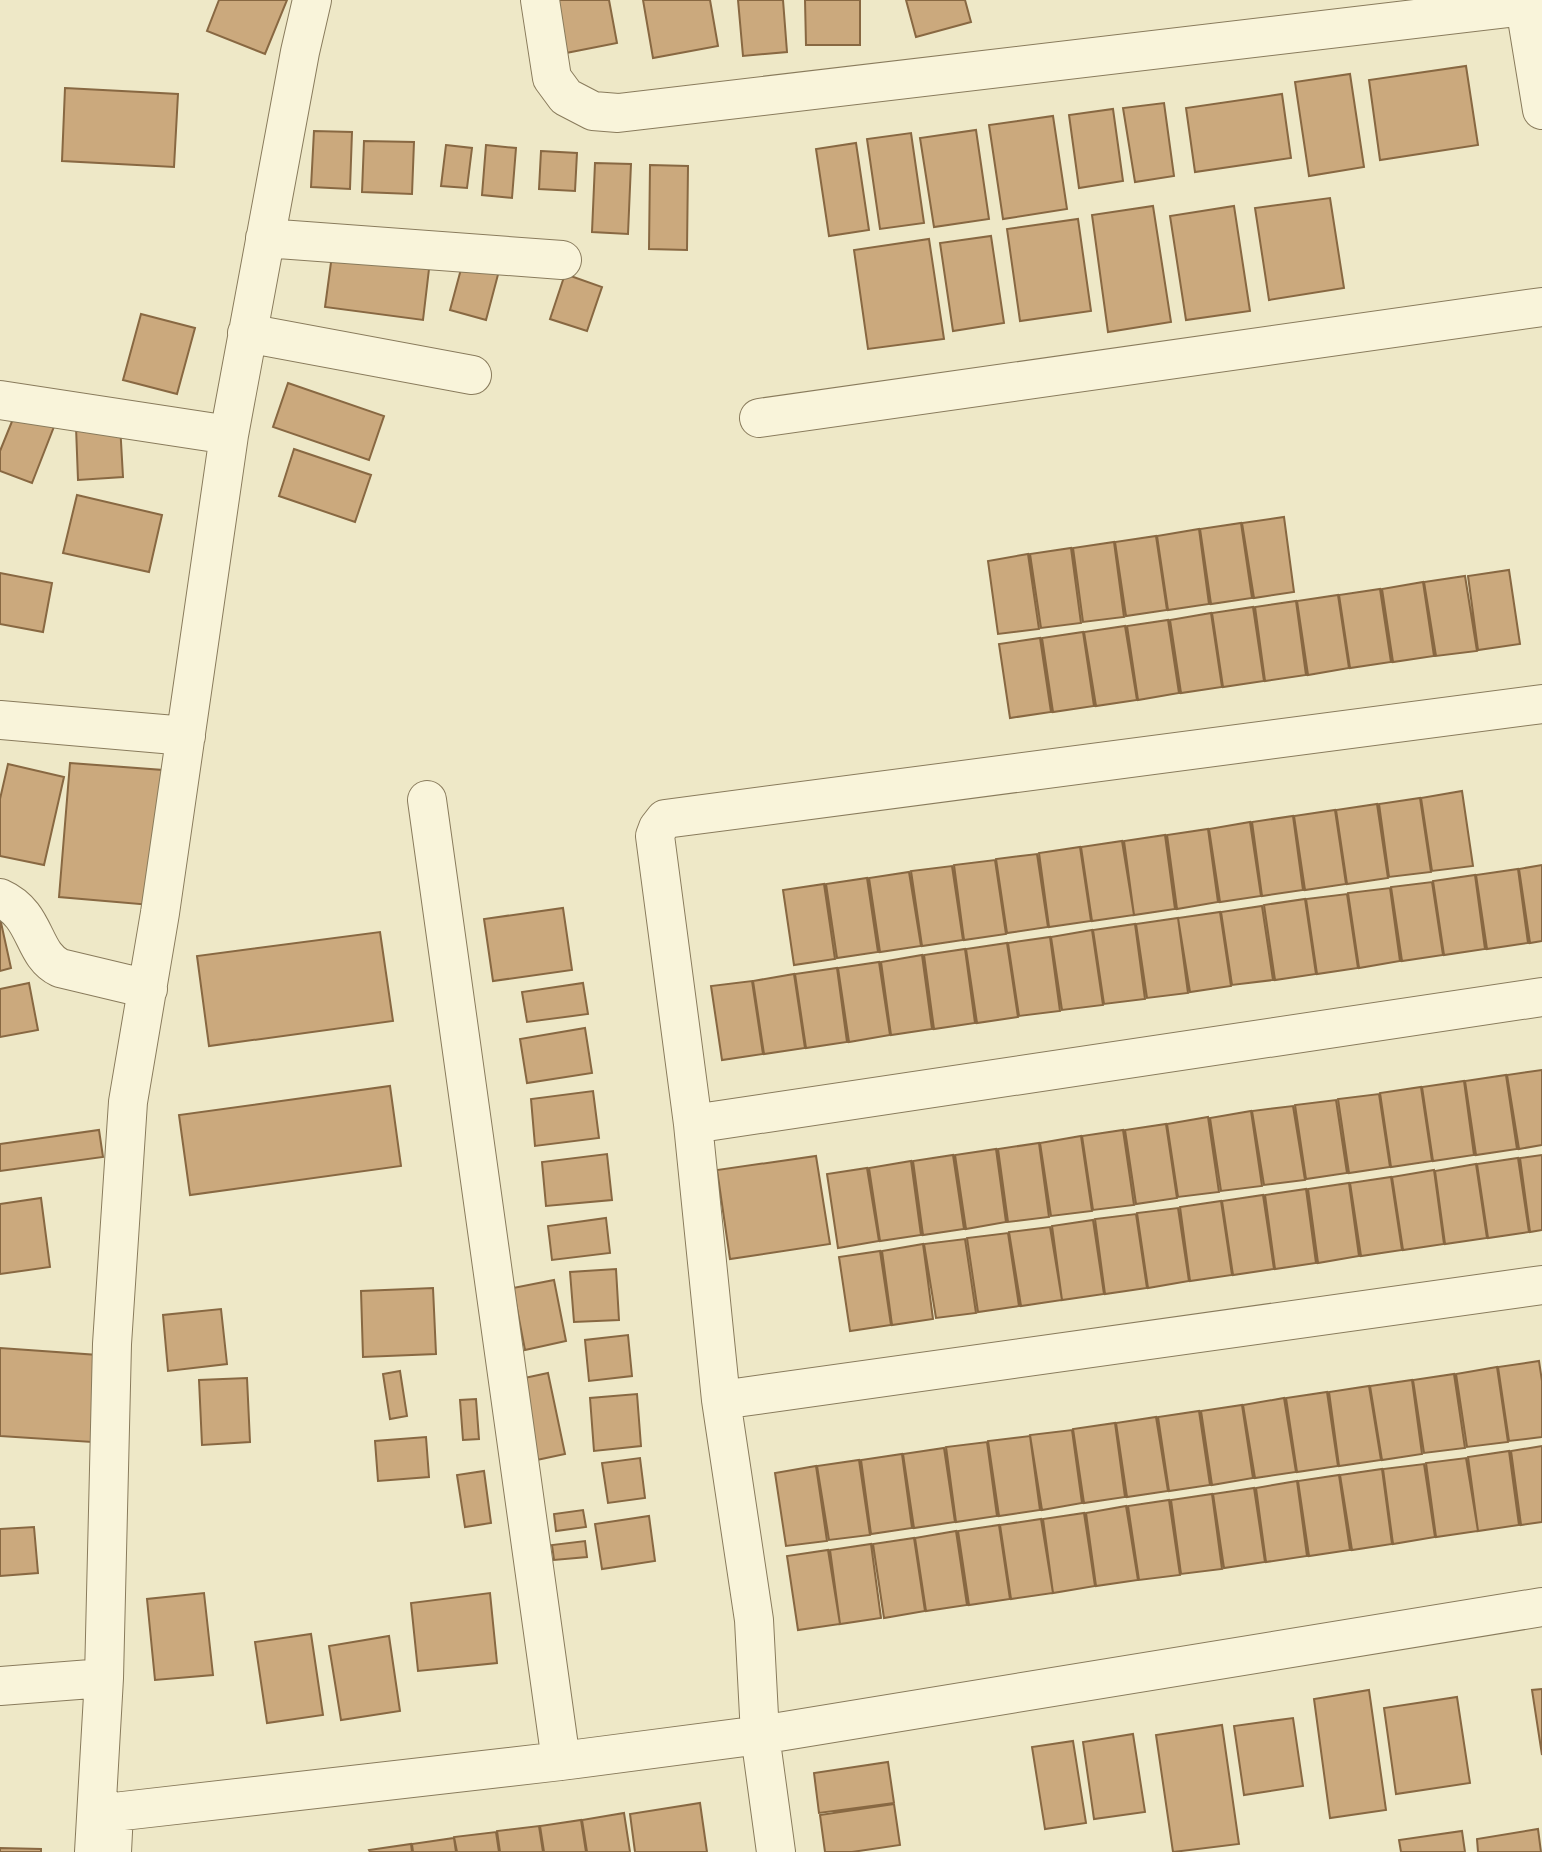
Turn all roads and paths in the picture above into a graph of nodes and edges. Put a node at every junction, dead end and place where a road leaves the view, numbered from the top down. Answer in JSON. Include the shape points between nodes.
{"nodes":[{"id":1,"x":312,"y":0,"type":"edge"},
{"id":2,"x":540,"y":0,"type":"edge"},
{"id":3,"x":1530,"y":4,"type":"edge"},
{"id":4,"x":1542,"y":110,"type":"edge"},
{"id":5,"x":265,"y":238,"type":"junction"},
{"id":6,"x":562,"y":260,"type":"dead end"},
{"id":7,"x":1542,"y":307,"type":"edge"},
{"id":8,"x":247,"y":333,"type":"junction"},
{"id":9,"x":472,"y":375,"type":"dead end"},
{"id":10,"x":0,"y":400,"type":"edge"},
{"id":11,"x":759,"y":418,"type":"dead end"},
{"id":12,"x":229,"y":435,"type":"junction"},
{"id":13,"x":1542,"y":704,"type":"edge"},
{"id":14,"x":0,"y":720,"type":"edge"},
{"id":15,"x":186,"y":736,"type":"junction"},
{"id":16,"x":427,"y":800,"type":"dead end"},
{"id":17,"x":0,"y":898,"type":"edge"},
{"id":18,"x":148,"y":989,"type":"junction"},
{"id":19,"x":1542,"y":997,"type":"edge"},
{"id":20,"x":694,"y":1124,"type":"junction"},
{"id":21,"x":1542,"y":1285,"type":"edge"},
{"id":22,"x":721,"y":1400,"type":"junction"},
{"id":23,"x":1542,"y":1607,"type":"edge"},
{"id":24,"x":104,"y":1678,"type":"junction"},
{"id":25,"x":0,"y":1686,"type":"edge"},
{"id":26,"x":760,"y":1735,"type":"junction"},
{"id":27,"x":561,"y":1761,"type":"junction"},
{"id":28,"x":94,"y":1852,"type":"edge"},
{"id":29,"x":112,"y":1852,"type":"edge"},
{"id":30,"x":776,"y":1852,"type":"edge"}],
"edges":[{"from":1,"to":5,"type":"street"},
{"from":2,"to":3,"type":"street","via":[[552,78],[566,97],[593,111],[618,113]]},
{"from":3,"to":4,"type":"street"},
{"from":5,"to":6,"type":"street"},
{"from":5,"to":8,"type":"street"},
{"from":7,"to":11,"type":"street"},
{"from":8,"to":9,"type":"street"},
{"from":8,"to":12,"type":"street"},
{"from":10,"to":12,"type":"street"},
{"from":12,"to":15,"type":"street"},
{"from":13,"to":20,"type":"street","via":[[665,819],[655,836]]},
{"from":14,"to":15,"type":"street"},
{"from":15,"to":18,"type":"street"},
{"from":16,"to":27,"type":"street"},
{"from":17,"to":18,"type":"street","via":[[27,919],[49,963]]},
{"from":18,"to":24,"type":"street","via":[[128,1102],[111,1344]]},
{"from":19,"to":20,"type":"street"},
{"from":20,"to":22,"type":"street"},
{"from":21,"to":22,"type":"street"},
{"from":22,"to":26,"type":"street","via":[[754,1620]]},
{"from":23,"to":26,"type":"street"},
{"from":24,"to":25,"type":"street"},
{"from":24,"to":28,"type":"street"},
{"from":26,"to":27,"type":"street"},
{"from":26,"to":30,"type":"street"},
{"from":27,"to":29,"type":"street","via":[[114,1812]]}]}
